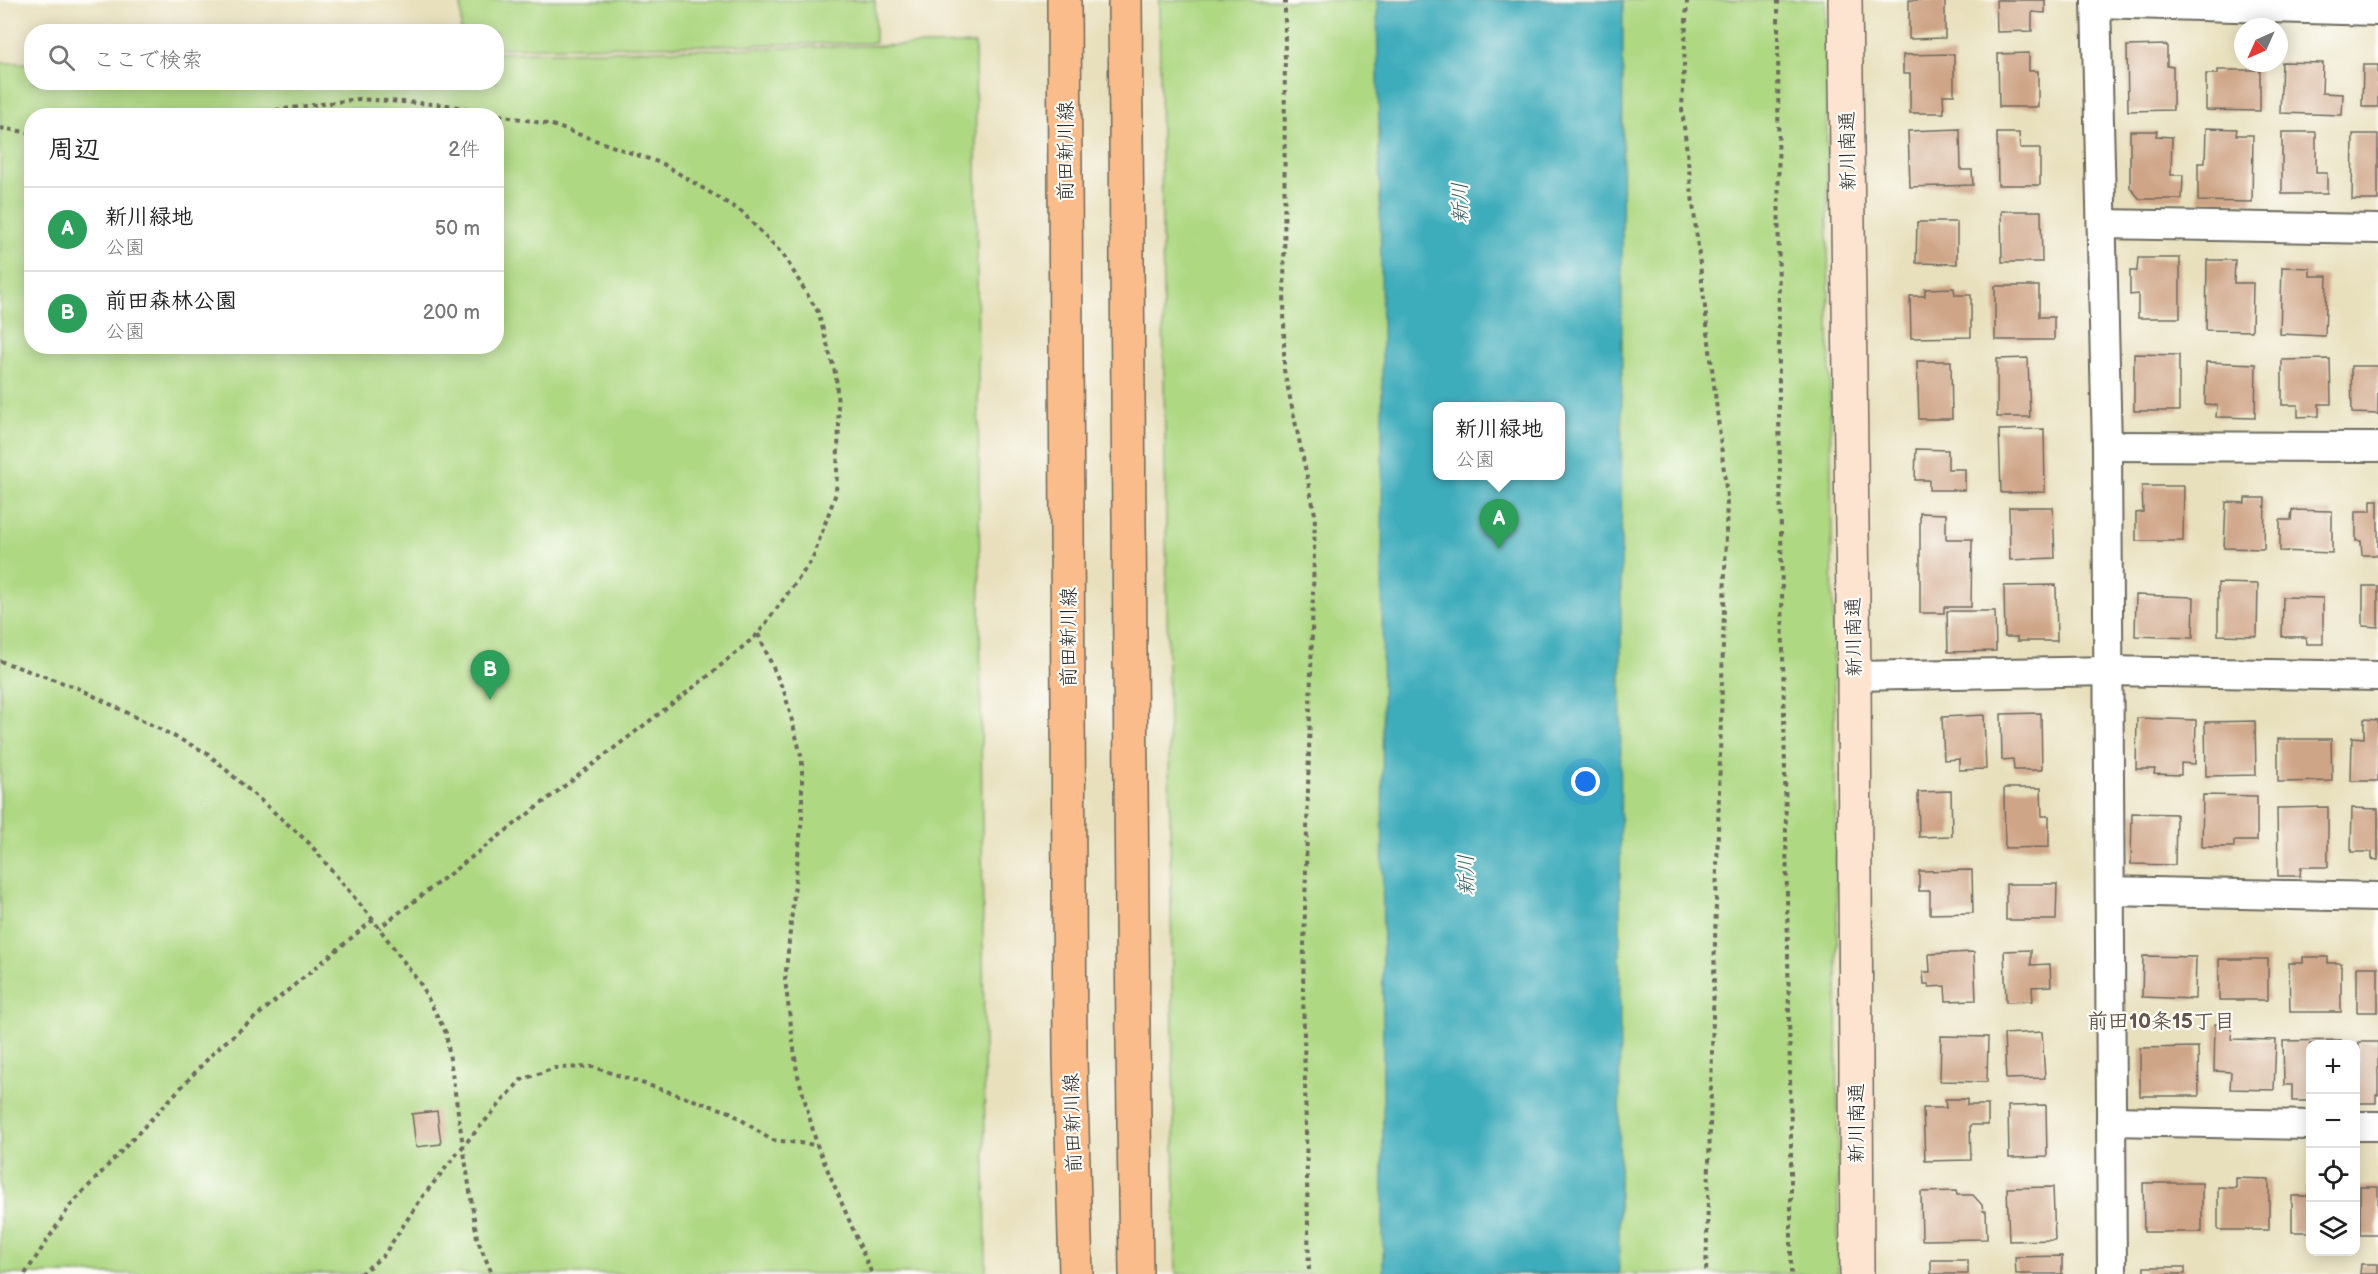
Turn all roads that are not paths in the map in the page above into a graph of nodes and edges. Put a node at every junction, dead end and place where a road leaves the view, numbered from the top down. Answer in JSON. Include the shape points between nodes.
{"nodes":[{"id":1,"x":1064,"y":0,"type":"edge"},
{"id":2,"x":1125,"y":0,"type":"edge"},
{"id":3,"x":1845,"y":0,"type":"edge"},
{"id":4,"x":2096,"y":1,"type":"edge"},
{"id":5,"x":2378,"y":11,"type":"edge"},
{"id":6,"x":2102,"y":224,"type":"junction"},
{"id":7,"x":2378,"y":229,"type":"edge"},
{"id":8,"x":2107,"y":446,"type":"junction"},
{"id":9,"x":2378,"y":447,"type":"edge"},
{"id":10,"x":2108,"y":671,"type":"junction"},
{"id":11,"x":1854,"y":676,"type":"junction"},
{"id":12,"x":2378,"y":676,"type":"edge"},
{"id":13,"x":2110,"y":891,"type":"junction"},
{"id":14,"x":2378,"y":897,"type":"edge"},
{"id":15,"x":2111,"y":1120,"type":"junction"},
{"id":16,"x":2306,"y":1125,"type":"edge"},
{"id":17,"x":2360,"y":1126,"type":"edge"},
{"id":18,"x":2378,"y":1126,"type":"edge"},
{"id":19,"x":1076,"y":1274,"type":"edge"},
{"id":20,"x":1136,"y":1274,"type":"edge"},
{"id":21,"x":1857,"y":1274,"type":"edge"},
{"id":22,"x":2112,"y":1274,"type":"edge"}],
"edges":[{"from":1,"to":19,"type":"main road","name":"前田新川線","via":[[1070,1046]]},
{"from":2,"to":20,"type":"main road"},
{"from":3,"to":11,"type":"street","name":"新川南通"},
{"from":4,"to":5,"type":"street"},
{"from":4,"to":6,"type":"street"},
{"from":6,"to":7,"type":"street"},
{"from":6,"to":8,"type":"street"},
{"from":8,"to":9,"type":"street"},
{"from":8,"to":10,"type":"street"},
{"from":10,"to":11,"type":"street"},
{"from":10,"to":12,"type":"street"},
{"from":10,"to":13,"type":"street"},
{"from":11,"to":21,"type":"street","name":"新川南通"},
{"from":13,"to":14,"type":"street"},
{"from":13,"to":15,"type":"street"},
{"from":15,"to":16,"type":"street"},
{"from":15,"to":22,"type":"street"},
{"from":17,"to":18,"type":"street"}]}
